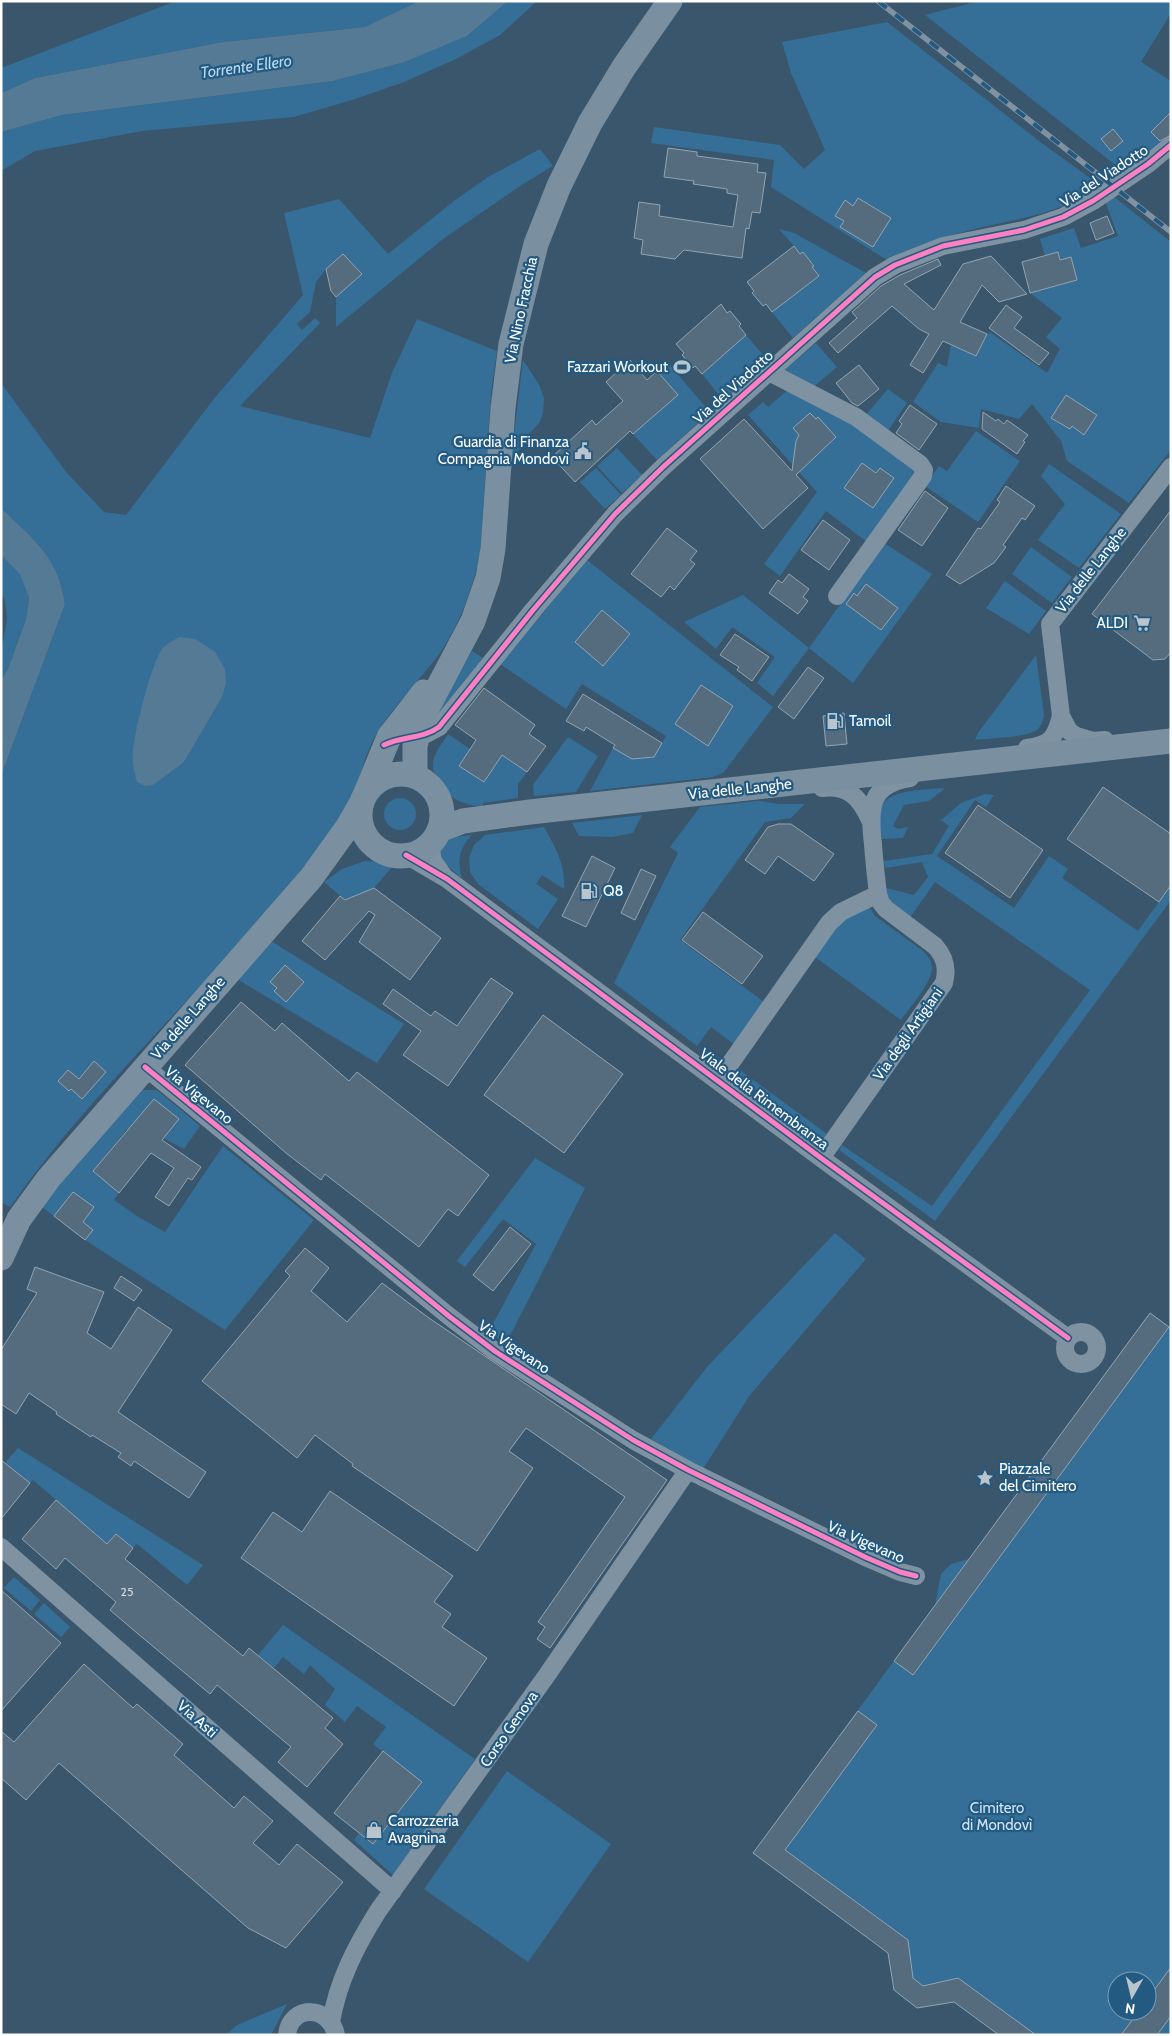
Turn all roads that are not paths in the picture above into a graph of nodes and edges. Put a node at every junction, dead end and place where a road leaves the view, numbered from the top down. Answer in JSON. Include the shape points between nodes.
{"nodes":[{"id":1,"x":669,"y":2,"type":"edge"},
{"id":2,"x":1171,"y":145,"type":"edge"},
{"id":3,"x":769,"y":372,"type":"junction"},
{"id":4,"x":1171,"y":467,"type":"edge"},
{"id":5,"x":837,"y":596,"type":"dead end"},
{"id":6,"x":461,"y":644,"type":"junction"},
{"id":7,"x":1061,"y":716,"type":"junction"},
{"id":8,"x":416,"y":736,"type":"junction"},
{"id":9,"x":1160,"y":742,"type":"edge"},
{"id":10,"x":384,"y":745,"type":"junction"},
{"id":11,"x":986,"y":762,"type":"junction"},
{"id":12,"x":932,"y":767,"type":"junction"},
{"id":13,"x":415,"y":776,"type":"junction"},
{"id":14,"x":790,"y":783,"type":"junction"},
{"id":15,"x":363,"y":799,"type":"junction"},
{"id":16,"x":440,"y":805,"type":"junction"},
{"id":17,"x":493,"y":816,"type":"junction"},
{"id":18,"x":870,"y":820,"type":"junction"},
{"id":19,"x":434,"y":837,"type":"junction"},
{"id":20,"x":374,"y":845,"type":"junction"},
{"id":21,"x":406,"y":855,"type":"junction"},
{"id":22,"x":310,"y":878,"type":"junction"},
{"id":23,"x":447,"y":879,"type":"junction"},
{"id":24,"x":878,"y":894,"type":"junction"},
{"id":25,"x":145,"y":1067,"type":"junction"},
{"id":26,"x":718,"y":1081,"type":"junction"},
{"id":27,"x":821,"y":1158,"type":"junction"},
{"id":28,"x":1,"y":1258,"type":"edge"},
{"id":29,"x":1068,"y":1338,"type":"dead end"},
{"id":30,"x":688,"y":1470,"type":"junction"},
{"id":31,"x":1,"y":1547,"type":"edge"},
{"id":32,"x":916,"y":1576,"type":"dead end"},
{"id":33,"x":393,"y":1891,"type":"junction"},
{"id":34,"x":337,"y":1992,"type":"junction"},
{"id":35,"x":308,"y":2012,"type":"junction"},
{"id":36,"x":333,"y":2028,"type":"edge"},
{"id":37,"x":287,"y":2035,"type":"edge"}],
"edges":[{"from":1,"to":6,"type":"main road","name":"Via Nino Fracchia","via":[[590,123],[559,186],[536,244],[511,344],[491,563],[478,608]]},
{"from":2,"to":3,"type":"street","name":"Via del Viadotto","via":[[1093,201],[1062,217],[1024,230],[943,246],[884,270]]},
{"from":3,"to":5,"type":"street","via":[[856,417],[924,470],[923,476]]},
{"from":3,"to":8,"type":"street","name":"Via del Viadotto","via":[[615,514],[445,721],[432,732]]},
{"from":4,"to":7,"type":"street","name":"Via delle Langhe","via":[[1050,623]]},
{"from":6,"to":8,"type":"main road","name":"Via Nino Fracchia","via":[[422,718]]},
{"from":6,"to":10,"type":"main road","name":"Via Nino Fracchia"},
{"from":7,"to":9,"type":"street","name":"Via delle Langhe","via":[[1069,731],[1084,739],[1124,738]]},
{"from":7,"to":11,"type":"street","name":"Via delle Langhe","via":[[1056,732],[1047,744],[1010,751]]},
{"from":8,"to":10,"type":"street","name":"Via del Viadotto","via":[[399,738]]},
{"from":8,"to":13,"type":"main road","name":"Via Nino Fracchia"},
{"from":9,"to":11,"type":"main road","name":"Via delle Langhe"},
{"from":10,"to":15,"type":"main road","name":"Via Nino Fracchia"},
{"from":11,"to":12,"type":"main road","name":"Via delle Langhe"},
{"from":12,"to":14,"type":"main road","name":"Via delle Langhe"},
{"from":12,"to":18,"type":"street","name":"Via degli Artigiani","via":[[922,776],[897,780],[884,788],[874,799]]},
{"from":13,"to":15,"type":"main road","name":"Via delle Langhe","via":[[387,776],[375,783]]},
{"from":13,"to":16,"type":"main road","via":[[429,784]]},
{"from":14,"to":17,"type":"main road","name":"Via delle Langhe"},
{"from":14,"to":18,"type":"street","name":"Via degli Artigiani","via":[[805,789],[831,787],[846,791],[860,800]]},
{"from":15,"to":20,"type":"main road","via":[[362,826]]},
{"from":15,"to":22,"type":"main road","name":"Via delle Langhe","via":[[347,828]]},
{"from":16,"to":17,"type":"main road","name":"Via delle Langhe","via":[[456,813]]},
{"from":16,"to":19,"type":"main road","via":[[442,814]]},
{"from":17,"to":19,"type":"main road","name":"Via delle Langhe","via":[[463,821]]},
{"from":18,"to":24,"type":"street","name":"Via degli Artigiani"},
{"from":19,"to":21,"type":"main road","name":"Via delle Langhe","via":[[422,850]]},
{"from":19,"to":23,"type":"street","via":[[430,853]]},
{"from":20,"to":21,"type":"main road","via":[[392,855]]},
{"from":20,"to":22,"type":"main road","name":"Via delle Langhe","via":[[348,854]]},
{"from":21,"to":23,"type":"street"},
{"from":22,"to":25,"type":"main road","name":"Via delle Langhe"},
{"from":23,"to":26,"type":"street","name":"Viale della Rimembranza"},
{"from":24,"to":26,"type":"street","via":[[841,912],[829,923]]},
{"from":24,"to":27,"type":"street","name":"Via degli Artigiani","via":[[886,909],[941,953],[946,966],[944,983]]},
{"from":25,"to":28,"type":"main road","name":"Via delle Langhe","via":[[49,1178],[20,1219]]},
{"from":25,"to":30,"type":"street","name":"Via Vigevano","via":[[475,1336],[606,1423]]},
{"from":26,"to":27,"type":"street","name":"Viale della Rimembranza"},
{"from":27,"to":29,"type":"street","name":"Viale della Rimembranza"},
{"from":30,"to":32,"type":"street","name":"Via Vigevano","via":[[864,1557]]},
{"from":30,"to":33,"type":"street","name":"Corso Genova"},
{"from":31,"to":33,"type":"street","name":"Via Asti"},
{"from":33,"to":34,"type":"street","name":"Corso Genova","via":[[357,1946]]},
{"from":34,"to":35,"type":"street","name":"Corso Genova","via":[[322,2006]]},
{"from":34,"to":36,"type":"street","name":"Corso Genova"},
{"from":35,"to":36,"type":"street","name":"Corso Genova","via":[[324,2016]]},
{"from":35,"to":37,"type":"street","name":"Corso Genova","via":[[296,2017]]}]}
